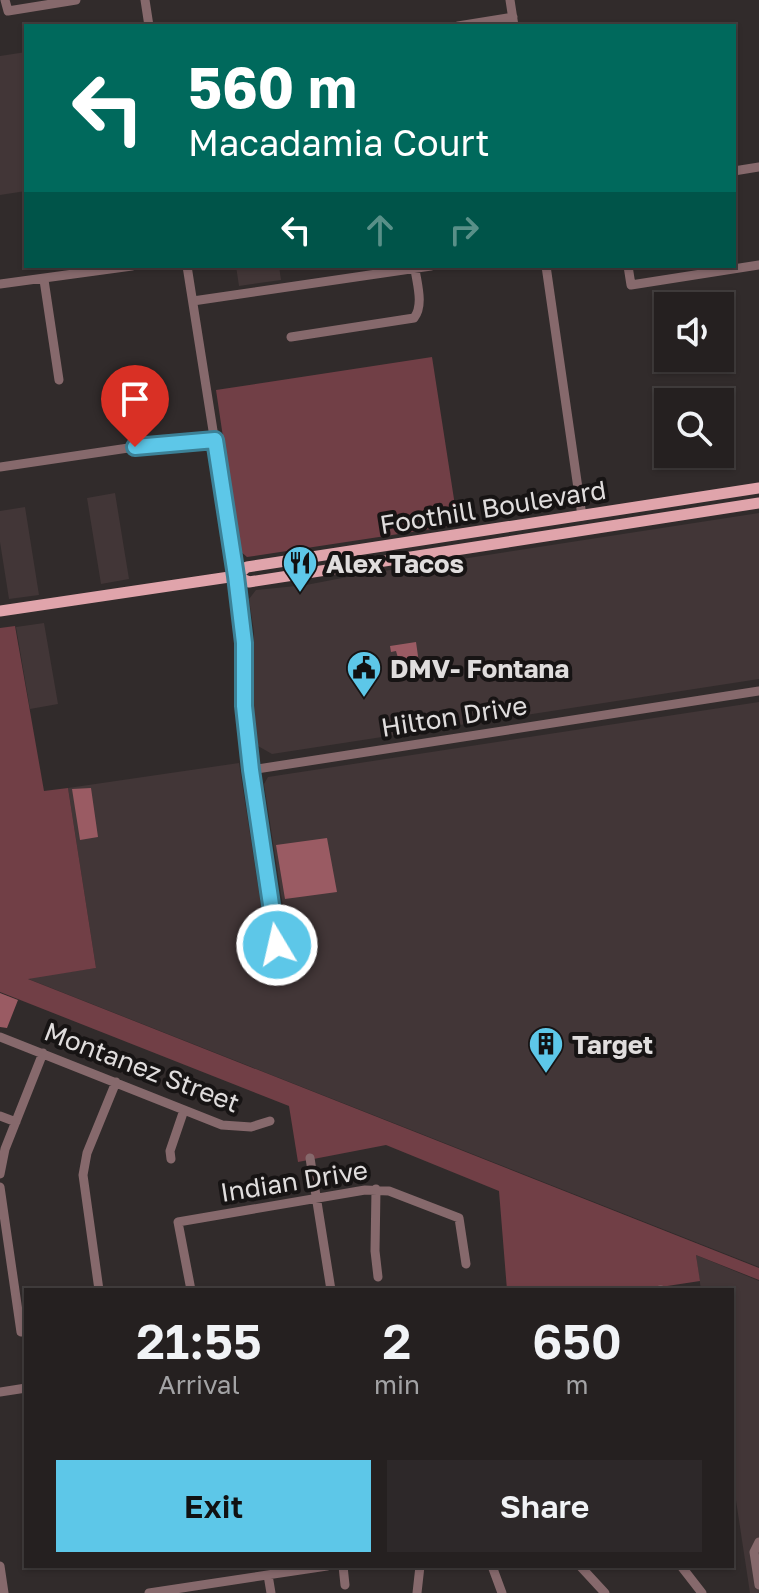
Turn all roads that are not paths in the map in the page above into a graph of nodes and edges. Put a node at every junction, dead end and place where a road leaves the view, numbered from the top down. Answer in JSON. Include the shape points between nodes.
{"nodes":[{"id":1,"x":76,"y":0,"type":"edge"},
{"id":2,"x":145,"y":0,"type":"edge"},
{"id":3,"x":510,"y":0,"type":"edge"},
{"id":4,"x":6,"y":5,"type":"edge"},
{"id":5,"x":513,"y":22,"type":"edge"},
{"id":6,"x":149,"y":24,"type":"edge"},
{"id":7,"x":487,"y":24,"type":"edge"},
{"id":8,"x":759,"y":167,"type":"edge"},
{"id":9,"x":736,"y":171,"type":"edge"},
{"id":10,"x":759,"y":265,"type":"edge"},
{"id":11,"x":119,"y":268,"type":"edge"},
{"id":12,"x":187,"y":268,"type":"edge"},
{"id":13,"x":420,"y":268,"type":"edge"},
{"id":14,"x":546,"y":268,"type":"edge"},
{"id":15,"x":628,"y":268,"type":"edge"},
{"id":16,"x":415,"y":269,"type":"junction"},
{"id":17,"x":44,"y":280,"type":"junction"},
{"id":18,"x":0,"y":284,"type":"edge"},
{"id":19,"x":193,"y":301,"type":"junction"},
{"id":20,"x":291,"y":337,"type":"dead end"},
{"id":21,"x":59,"y":380,"type":"dead end"},
{"id":22,"x":215,"y":440,"type":"junction"},
{"id":23,"x":0,"y":467,"type":"edge"},
{"id":24,"x":759,"y":488,"type":"edge"},
{"id":25,"x":759,"y":503,"type":"edge"},
{"id":26,"x":582,"y":516,"type":"junction"},
{"id":27,"x":236,"y":576,"type":"junction"},
{"id":28,"x":0,"y":611,"type":"edge"},
{"id":29,"x":759,"y":691,"type":"edge"},
{"id":30,"x":251,"y":770,"type":"junction"},
{"id":31,"x":288,"y":961,"type":"dead end"},
{"id":32,"x":0,"y":1037,"type":"edge"},
{"id":33,"x":43,"y":1053,"type":"junction"},
{"id":34,"x":116,"y":1082,"type":"junction"},
{"id":35,"x":184,"y":1110,"type":"junction"},
{"id":36,"x":0,"y":1116,"type":"edge"},
{"id":37,"x":270,"y":1121,"type":"dead end"},
{"id":38,"x":16,"y":1122,"type":"junction"},
{"id":39,"x":310,"y":1158,"type":"dead end"},
{"id":40,"x":171,"y":1159,"type":"dead end"},
{"id":41,"x":0,"y":1174,"type":"edge"},
{"id":42,"x":0,"y":1187,"type":"edge"},
{"id":43,"x":376,"y":1189,"type":"junction"},
{"id":44,"x":316,"y":1198,"type":"junction"},
{"id":45,"x":2,"y":1214,"type":"edge"},
{"id":46,"x":466,"y":1264,"type":"dead end"},
{"id":47,"x":378,"y":1277,"type":"dead end"},
{"id":48,"x":99,"y":1288,"type":"edge"},
{"id":49,"x":191,"y":1288,"type":"edge"},
{"id":50,"x":327,"y":1288,"type":"edge"},
{"id":51,"x":21,"y":1332,"type":"dead end"},
{"id":52,"x":24,"y":1390,"type":"edge"},
{"id":53,"x":0,"y":1392,"type":"edge"},
{"id":54,"x":758,"y":1543,"type":"edge"},
{"id":55,"x":0,"y":1566,"type":"edge"},
{"id":56,"x":314,"y":1568,"type":"edge"},
{"id":57,"x":343,"y":1568,"type":"edge"},
{"id":58,"x":420,"y":1568,"type":"edge"},
{"id":59,"x":493,"y":1568,"type":"edge"},
{"id":60,"x":582,"y":1568,"type":"edge"},
{"id":61,"x":683,"y":1568,"type":"edge"},
{"id":62,"x":268,"y":1575,"type":"junction"},
{"id":63,"x":345,"y":1585,"type":"dead end"},
{"id":64,"x":759,"y":1585,"type":"edge"},
{"id":65,"x":200,"y":1589,"type":"edge"},
{"id":66,"x":4,"y":1593,"type":"edge"},
{"id":67,"x":149,"y":1593,"type":"edge"},
{"id":68,"x":271,"y":1593,"type":"edge"},
{"id":69,"x":417,"y":1593,"type":"edge"},
{"id":70,"x":502,"y":1593,"type":"edge"},
{"id":71,"x":605,"y":1593,"type":"edge"},
{"id":72,"x":702,"y":1593,"type":"edge"}],
"edges":[{"from":1,"to":4,"type":"street"},
{"from":2,"to":6,"type":"street"},
{"from":3,"to":5,"type":"street"},
{"from":5,"to":7,"type":"street"},
{"from":8,"to":9,"type":"street"},
{"from":10,"to":15,"type":"street","via":[[631,285]]},
{"from":11,"to":17,"type":"street"},
{"from":12,"to":19,"type":"street"},
{"from":13,"to":16,"type":"street"},
{"from":14,"to":26,"type":"street"},
{"from":16,"to":19,"type":"street"},
{"from":16,"to":20,"type":"street","via":[[419,312],[414,318]]},
{"from":17,"to":18,"type":"street"},
{"from":17,"to":21,"type":"street"},
{"from":19,"to":22,"type":"street"},
{"from":22,"to":23,"type":"street"},
{"from":22,"to":27,"type":"street"},
{"from":24,"to":26,"type":"main road","name":"Foothill Boulevard"},
{"from":25,"to":27,"type":"main road","name":"Foothill Boulevard","via":[[249,582]]},
{"from":26,"to":27,"type":"main road","name":"Foothill Boulevard","via":[[247,567]]},
{"from":27,"to":28,"type":"main road","name":"Foothill Boulevard"},
{"from":27,"to":30,"type":"street"},
{"from":29,"to":30,"type":"street","name":"Hilton Drive"},
{"from":30,"to":31,"type":"street","via":[[277,945]]},
{"from":32,"to":33,"type":"street","name":"Montanez Street"},
{"from":33,"to":34,"type":"street","name":"Montanez Street"},
{"from":33,"to":38,"type":"street"},
{"from":34,"to":35,"type":"street","name":"Montanez Street"},
{"from":34,"to":48,"type":"street","via":[[83,1175]]},
{"from":35,"to":37,"type":"street","name":"Montanez Street","via":[[230,1127]]},
{"from":35,"to":40,"type":"street"},
{"from":36,"to":38,"type":"street"},
{"from":38,"to":41,"type":"street"},
{"from":39,"to":44,"type":"street"},
{"from":42,"to":45,"type":"street"},
{"from":43,"to":44,"type":"street","name":"Indian Drive"},
{"from":43,"to":46,"type":"street","name":"Indian Drive","via":[[459,1218]]},
{"from":43,"to":47,"type":"street"},
{"from":44,"to":49,"type":"street","name":"Indian Drive","via":[[178,1222]]},
{"from":44,"to":50,"type":"street"},
{"from":45,"to":51,"type":"street"},
{"from":52,"to":53,"type":"street"},
{"from":54,"to":64,"type":"street"},
{"from":55,"to":66,"type":"street"},
{"from":56,"to":62,"type":"street"},
{"from":57,"to":63,"type":"street"},
{"from":58,"to":69,"type":"street"},
{"from":59,"to":70,"type":"street"},
{"from":60,"to":71,"type":"street"},
{"from":61,"to":72,"type":"street"},
{"from":62,"to":65,"type":"street"},
{"from":62,"to":68,"type":"street"},
{"from":65,"to":67,"type":"street"}]}
